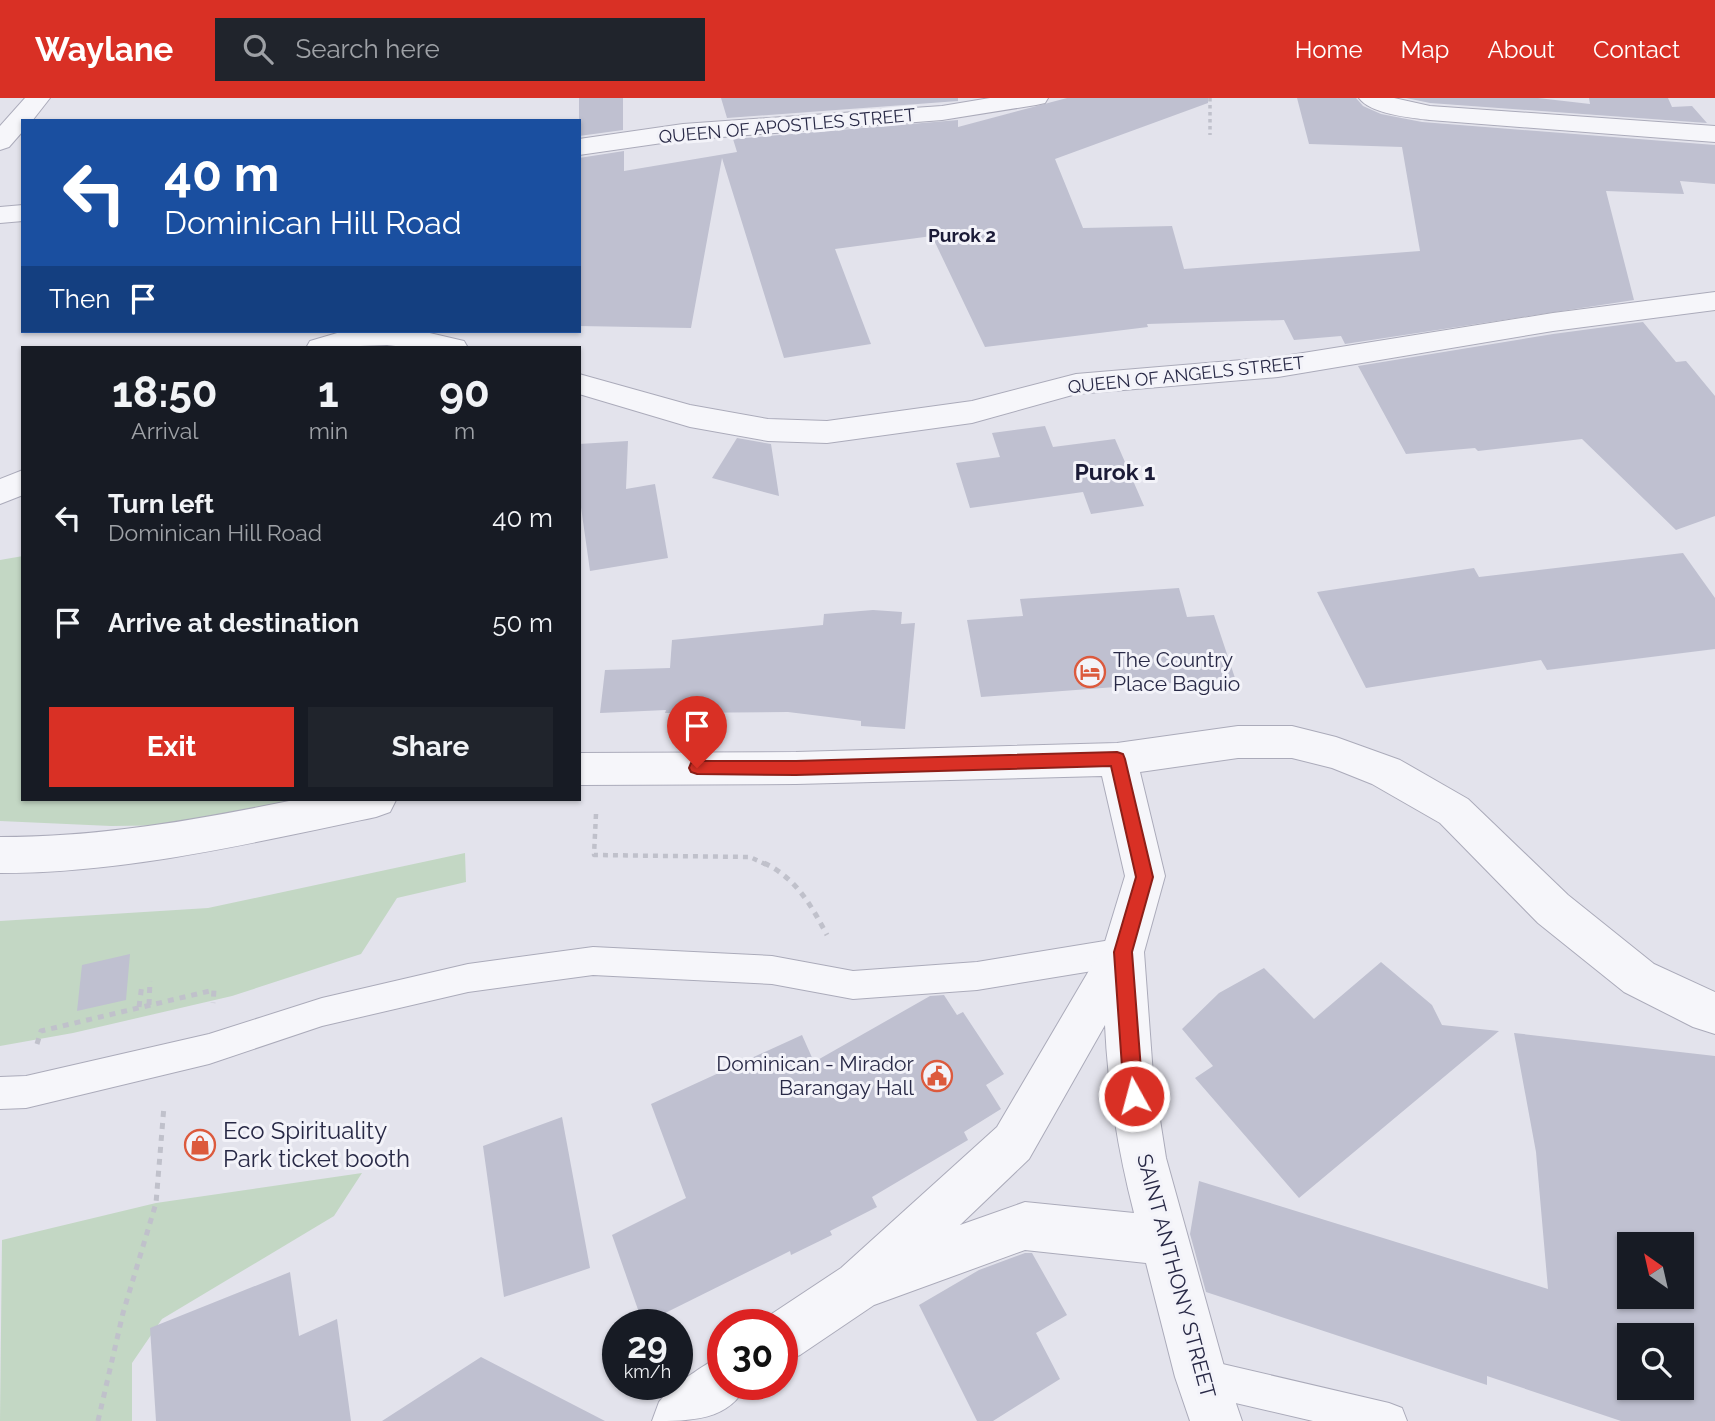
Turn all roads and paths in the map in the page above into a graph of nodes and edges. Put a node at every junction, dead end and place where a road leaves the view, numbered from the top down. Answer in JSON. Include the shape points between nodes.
{"nodes":[{"id":1,"x":38,"y":98,"type":"edge"},
{"id":2,"x":1036,"y":98,"type":"edge"},
{"id":3,"x":1210,"y":98,"type":"edge"},
{"id":4,"x":1371,"y":98,"type":"edge"},
{"id":5,"x":1715,"y":134,"type":"edge"},
{"id":6,"x":1210,"y":135,"type":"dead end"},
{"id":7,"x":0,"y":142,"type":"edge"},
{"id":8,"x":581,"y":147,"type":"edge"},
{"id":9,"x":21,"y":213,"type":"edge"},
{"id":10,"x":0,"y":215,"type":"edge"},
{"id":11,"x":1715,"y":301,"type":"edge"},
{"id":12,"x":328,"y":346,"type":"edge"},
{"id":13,"x":445,"y":346,"type":"edge"},
{"id":14,"x":581,"y":385,"type":"edge"},
{"id":15,"x":21,"y":483,"type":"edge"},
{"id":16,"x":0,"y":492,"type":"edge"},
{"id":17,"x":1117,"y":759,"type":"junction"},
{"id":18,"x":588,"y":768,"type":"edge"},
{"id":19,"x":371,"y":801,"type":"edge"},
{"id":20,"x":0,"y":855,"type":"edge"},
{"id":21,"x":1123,"y":952,"type":"junction"},
{"id":22,"x":150,"y":981,"type":"dead end"},
{"id":23,"x":142,"y":984,"type":"dead end"},
{"id":24,"x":853,"y":985,"type":"junction"},
{"id":25,"x":214,"y":990,"type":"dead end"},
{"id":26,"x":149,"y":1005,"type":"junction"},
{"id":27,"x":139,"y":1007,"type":"junction"},
{"id":28,"x":1715,"y":1013,"type":"edge"},
{"id":29,"x":41,"y":1031,"type":"dead end"},
{"id":30,"x":168,"y":1059,"type":"junction"},
{"id":31,"x":0,"y":1093,"type":"edge"},
{"id":32,"x":1166,"y":1241,"type":"junction"},
{"id":33,"x":859,"y":1286,"type":"junction"},
{"id":34,"x":798,"y":1326,"type":"edge"},
{"id":35,"x":1201,"y":1377,"type":"junction"},
{"id":36,"x":707,"y":1392,"type":"edge"},
{"id":37,"x":98,"y":1421,"type":"edge"},
{"id":38,"x":678,"y":1421,"type":"edge"},
{"id":39,"x":1216,"y":1421,"type":"edge"},
{"id":40,"x":1389,"y":1421,"type":"edge"}],
"edges":[{"from":1,"to":7,"type":"street"},
{"from":2,"to":8,"type":"street","name":"QUEEN OF APOSTLES STREET","via":[[942,113],[683,132]]},
{"from":3,"to":6,"type":"path"},
{"from":4,"to":5,"type":"street","via":[[1430,113]]},
{"from":9,"to":10,"type":"street"},
{"from":11,"to":14,"type":"street","name":"QUEEN OF ANGELS STREET","via":[[1278,367],[1076,384],[972,412],[827,432],[768,430],[690,416]]},
{"from":12,"to":13,"type":"street","via":[[370,334]]},
{"from":15,"to":16,"type":"street"},
{"from":17,"to":18,"type":"street","via":[[796,768]]},
{"from":17,"to":21,"type":"street","name":"SAINT ANTHONY STREET","via":[[1145,877]]},
{"from":17,"to":28,"type":"street","via":[[1238,742],[1292,742],[1386,772],[1454,811],[1553,909],[1639,978]]},
{"from":18,"to":24,"type":"path","via":[[594,855],[750,857],[780,871],[808,899]]},
{"from":19,"to":20,"type":"street","via":[[210,834],[60,855]]},
{"from":21,"to":24,"type":"lane","via":[[976,976]]},
{"from":21,"to":32,"type":"street","name":"SAINT ANTHONY STREET","via":[[1130,1075],[1143,1158]]},
{"from":21,"to":33,"type":"street","via":[[1013,1143]]},
{"from":22,"to":26,"type":"path"},
{"from":23,"to":27,"type":"path"},
{"from":24,"to":30,"type":"lane","via":[[772,970],[593,961],[468,978],[322,1012]]},
{"from":25,"to":26,"type":"path"},
{"from":26,"to":27,"type":"path"},
{"from":27,"to":29,"type":"path"},
{"from":30,"to":31,"type":"lane","via":[[26,1092]]},
{"from":30,"to":37,"type":"path","via":[[156,1203],[122,1313]]},
{"from":32,"to":33,"type":"street","via":[[1025,1226]]},
{"from":32,"to":35,"type":"street","name":"SAINT ANTHONY STREET"},
{"from":33,"to":34,"type":"street"},
{"from":35,"to":39,"type":"street","name":"SAINT ANTHONY STREET"},
{"from":35,"to":40,"type":"lane"},
{"from":36,"to":38,"type":"street","via":[[690,1404]]}]}
